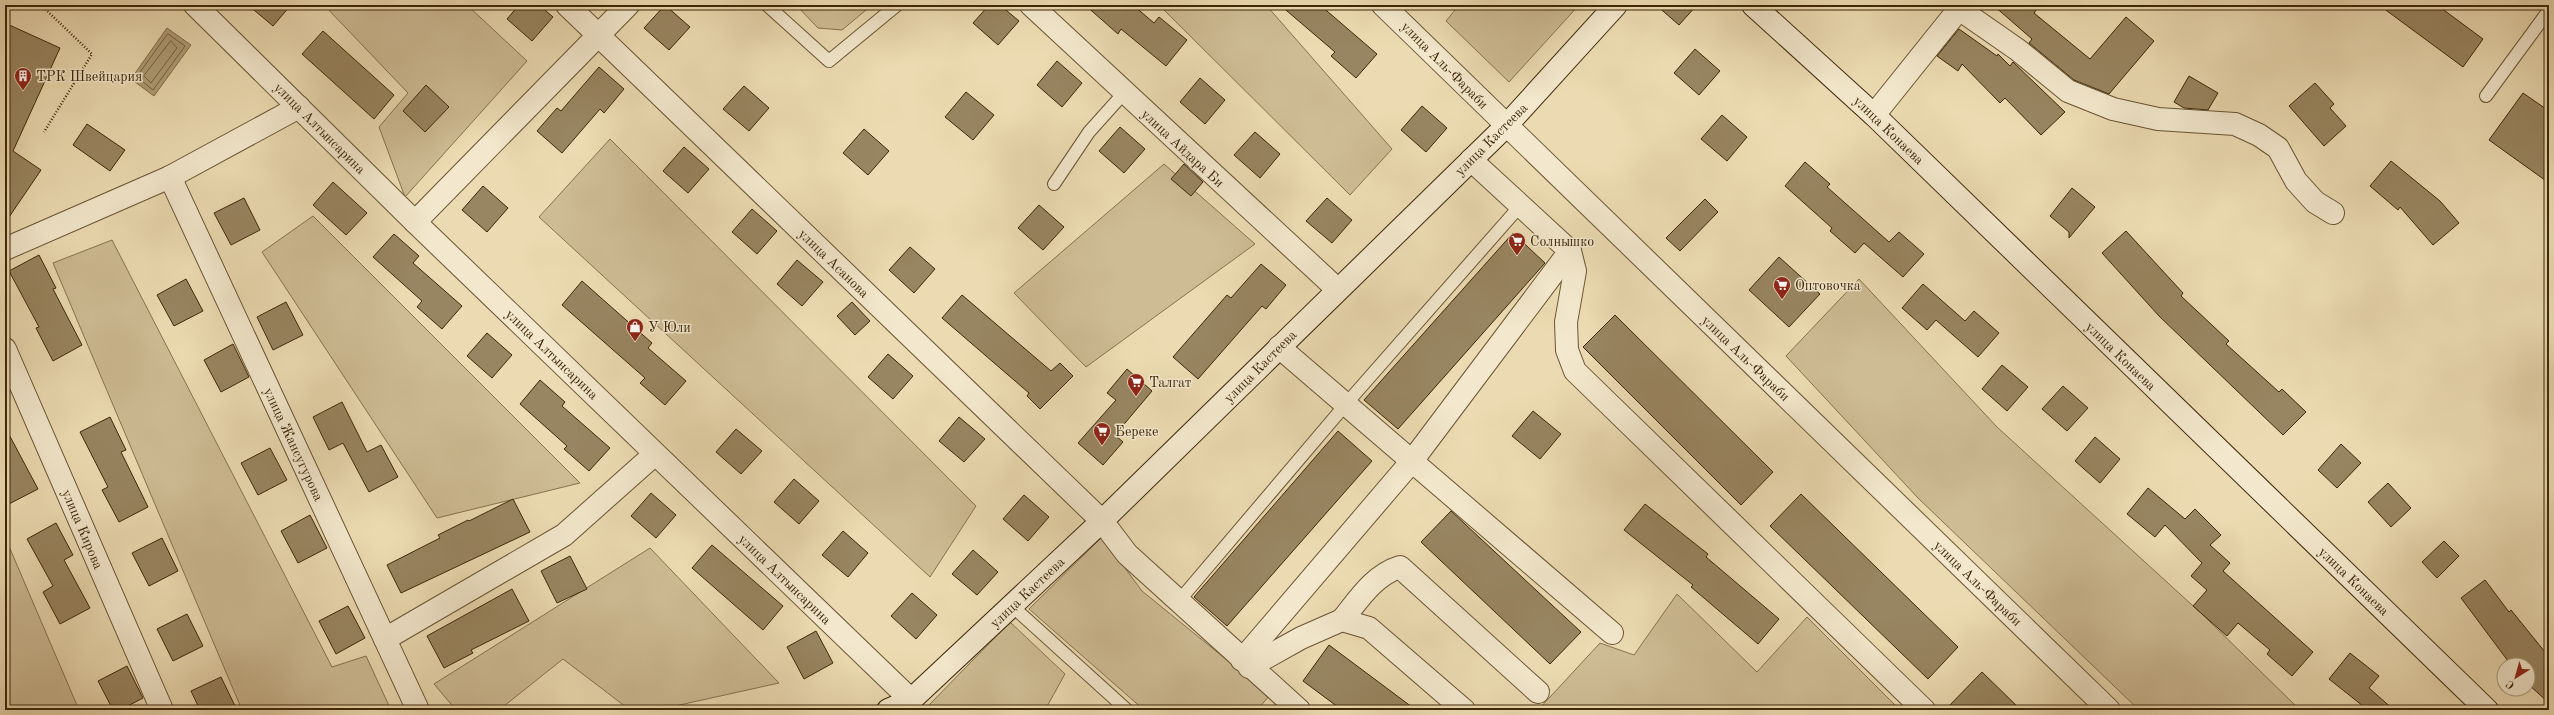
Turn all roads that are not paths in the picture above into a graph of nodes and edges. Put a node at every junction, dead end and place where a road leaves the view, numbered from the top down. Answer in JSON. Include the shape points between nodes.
{"nodes":[{"id":1,"x":195,"y":5,"type":"edge"},
{"id":2,"x":567,"y":5,"type":"edge"},
{"id":3,"x":628,"y":5,"type":"edge"},
{"id":4,"x":767,"y":5,"type":"edge"},
{"id":5,"x":897,"y":5,"type":"edge"},
{"id":6,"x":1031,"y":5,"type":"edge"},
{"id":7,"x":1384,"y":5,"type":"edge"},
{"id":8,"x":1616,"y":5,"type":"edge"},
{"id":9,"x":1753,"y":5,"type":"edge"},
{"id":10,"x":1957,"y":7,"type":"edge"},
{"id":11,"x":2549,"y":10,"type":"edge"},
{"id":12,"x":599,"y":36,"type":"junction"},
{"id":13,"x":1124,"y":93,"type":"junction"},
{"id":14,"x":2486,"y":96,"type":"dead end"},
{"id":15,"x":299,"y":108,"type":"junction"},
{"id":16,"x":1874,"y":115,"type":"junction"},
{"id":17,"x":1506,"y":126,"type":"junction"},
{"id":18,"x":1471,"y":160,"type":"junction"},
{"id":19,"x":170,"y":177,"type":"junction"},
{"id":20,"x":1054,"y":184,"type":"dead end"},
{"id":21,"x":1520,"y":206,"type":"junction"},
{"id":22,"x":2333,"y":213,"type":"dead end"},
{"id":23,"x":415,"y":222,"type":"junction"},
{"id":24,"x":5,"y":249,"type":"edge"},
{"id":25,"x":1570,"y":251,"type":"junction"},
{"id":26,"x":1337,"y":289,"type":"junction"},
{"id":27,"x":1279,"y":347,"type":"junction"},
{"id":28,"x":5,"y":349,"type":"edge"},
{"id":29,"x":1346,"y":404,"type":"junction"},
{"id":30,"x":655,"y":454,"type":"junction"},
{"id":31,"x":1412,"y":461,"type":"junction"},
{"id":32,"x":1102,"y":521,"type":"junction"},
{"id":33,"x":1178,"y":602,"type":"junction"},
{"id":34,"x":1012,"y":606,"type":"junction"},
{"id":35,"x":1342,"y":620,"type":"junction"},
{"id":36,"x":1612,"y":633,"type":"dead end"},
{"id":37,"x":385,"y":639,"type":"junction"},
{"id":38,"x":1246,"y":663,"type":"junction"},
{"id":39,"x":1538,"y":692,"type":"dead end"},
{"id":40,"x":911,"y":700,"type":"junction"},
{"id":41,"x":162,"y":710,"type":"edge"},
{"id":42,"x":418,"y":710,"type":"edge"},
{"id":43,"x":888,"y":710,"type":"edge"},
{"id":44,"x":1127,"y":710,"type":"edge"},
{"id":45,"x":1300,"y":710,"type":"edge"},
{"id":46,"x":1464,"y":710,"type":"edge"},
{"id":47,"x":1924,"y":710,"type":"edge"},
{"id":48,"x":2109,"y":710,"type":"edge"},
{"id":49,"x":2487,"y":710,"type":"edge"}],
"edges":[{"from":1,"to":15,"type":"street","name":"улица Алтынсарина"},
{"from":2,"to":12,"type":"street","name":"улица Асанова"},
{"from":3,"to":12,"type":"street"},
{"from":4,"to":5,"type":"lane","via":[[829,60]]},
{"from":6,"to":13,"type":"street","name":"улица Айдара Би"},
{"from":7,"to":17,"type":"street","name":"улица Аль-Фараби"},
{"from":8,"to":17,"type":"street","name":"улица Кастеева"},
{"from":9,"to":16,"type":"street","name":"улица Конаева"},
{"from":10,"to":16,"type":"street"},
{"from":10,"to":22,"type":"street","via":[[2018,50],[2068,91],[2113,109],[2158,119],[2235,124],[2259,135],[2278,148],[2296,181],[2315,202]]},
{"from":11,"to":14,"type":"lane"},
{"from":12,"to":23,"type":"street"},
{"from":12,"to":32,"type":"street","name":"улица Асанова"},
{"from":13,"to":20,"type":"lane","via":[[1089,132]]},
{"from":13,"to":26,"type":"street","name":"улица Айдара Би"},
{"from":15,"to":19,"type":"street"},
{"from":15,"to":23,"type":"street","name":"улица Алтынсарина"},
{"from":16,"to":49,"type":"street","name":"улица Конаева"},
{"from":17,"to":18,"type":"street","name":"улица Кастеева"},
{"from":17,"to":48,"type":"street","name":"улица Аль-Фараби"},
{"from":18,"to":21,"type":"street"},
{"from":18,"to":26,"type":"street","name":"улица Кастеева"},
{"from":19,"to":24,"type":"street"},
{"from":19,"to":37,"type":"street","name":"улица Жансугурова"},
{"from":21,"to":25,"type":"street"},
{"from":21,"to":29,"type":"lane"},
{"from":23,"to":30,"type":"street","name":"улица Алтынсарина"},
{"from":25,"to":31,"type":"street"},
{"from":25,"to":47,"type":"street","via":[[1576,271],[1566,322],[1567,350],[1575,371]]},
{"from":26,"to":27,"type":"street","name":"улица Кастеева"},
{"from":27,"to":29,"type":"street"},
{"from":27,"to":32,"type":"street","name":"улица Кастеева"},
{"from":28,"to":41,"type":"street","name":"улица Кирова"},
{"from":29,"to":31,"type":"street"},
{"from":29,"to":33,"type":"lane"},
{"from":30,"to":37,"type":"street","via":[[564,535]]},
{"from":30,"to":40,"type":"street","name":"улица Алтынсарина"},
{"from":31,"to":36,"type":"street"},
{"from":31,"to":38,"type":"street"},
{"from":32,"to":33,"type":"street","name":"улица Асанова","via":[[1127,554]]},
{"from":32,"to":34,"type":"street","name":"улица Кастеева"},
{"from":33,"to":38,"type":"street","name":"улица Асанова"},
{"from":34,"to":40,"type":"street","name":"улица Кастеева"},
{"from":34,"to":44,"type":"lane"},
{"from":35,"to":38,"type":"street"},
{"from":35,"to":39,"type":"street","via":[[1365,591],[1386,572],[1400,567]]},
{"from":35,"to":46,"type":"street","via":[[1370,628]]},
{"from":37,"to":42,"type":"street","name":"улица Жансугурова"},
{"from":38,"to":45,"type":"street","name":"улица Асанова"},
{"from":40,"to":43,"type":"street","name":"улица Кастеева"}]}
